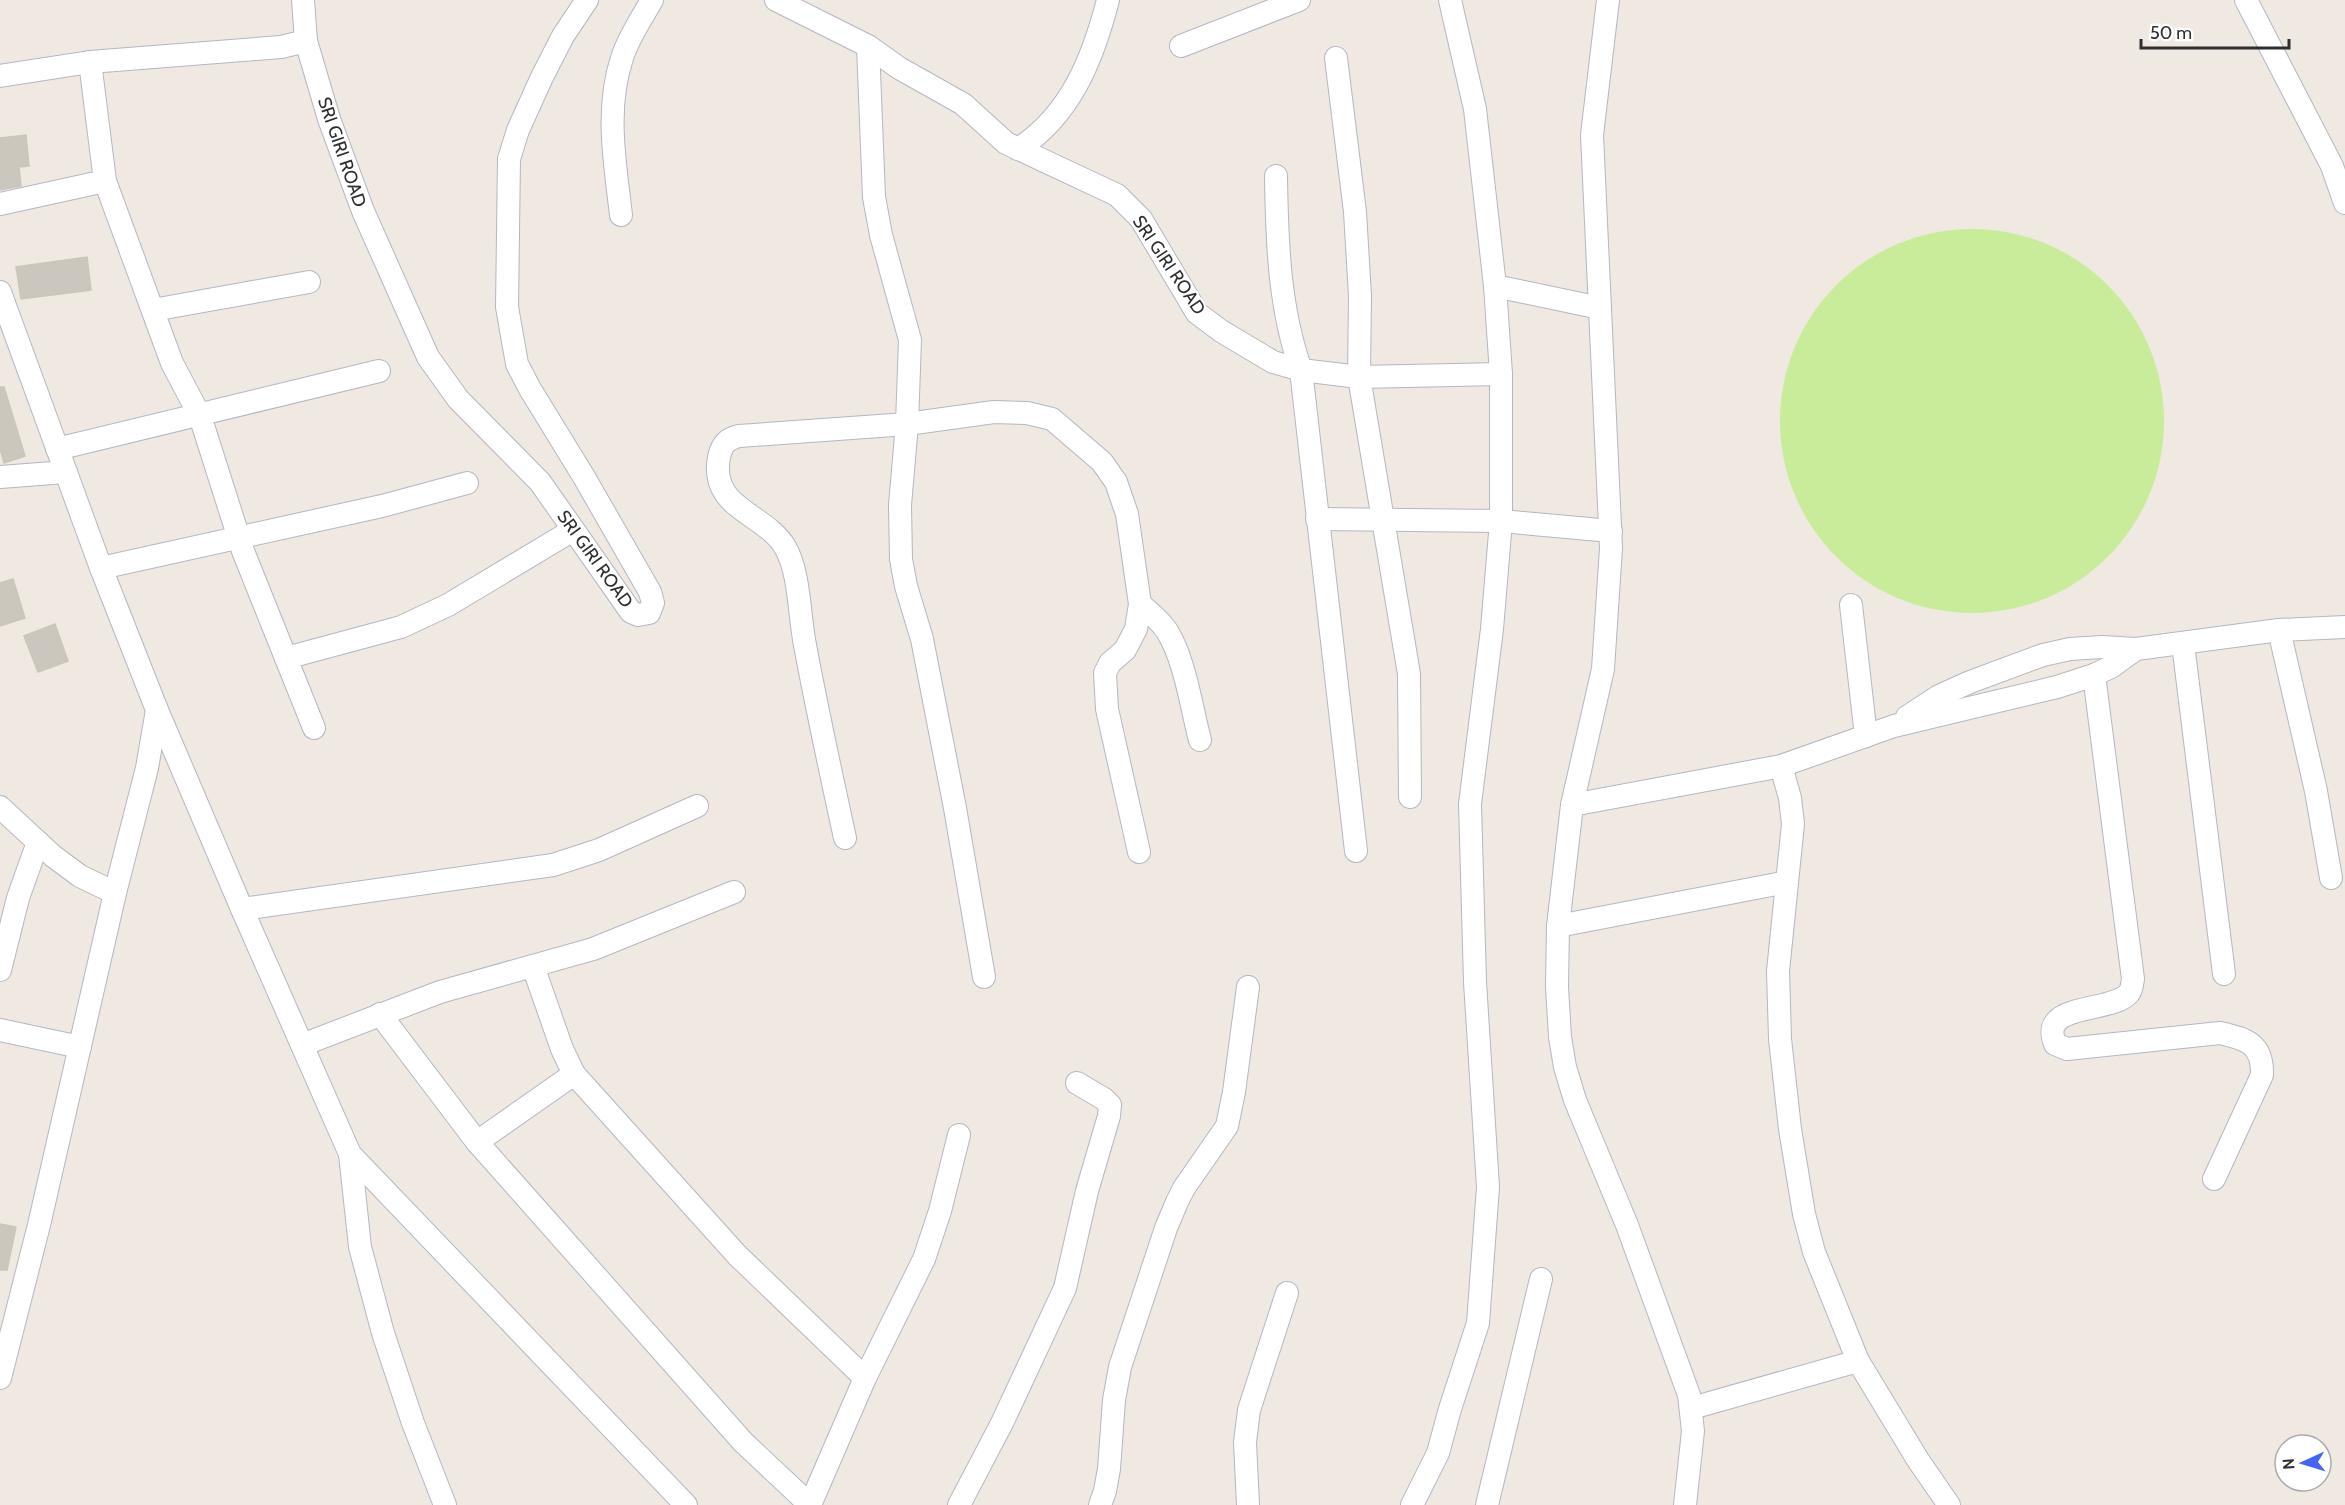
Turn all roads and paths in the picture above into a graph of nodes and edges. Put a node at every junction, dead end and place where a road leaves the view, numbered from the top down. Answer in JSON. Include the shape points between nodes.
{"nodes":[{"id":1,"x":303,"y":0,"type":"edge"},
{"id":2,"x":587,"y":0,"type":"edge"},
{"id":3,"x":652,"y":0,"type":"edge"},
{"id":4,"x":776,"y":0,"type":"edge"},
{"id":5,"x":1108,"y":0,"type":"edge"},
{"id":6,"x":1299,"y":0,"type":"edge"},
{"id":7,"x":1450,"y":0,"type":"edge"},
{"id":8,"x":1608,"y":0,"type":"edge"},
{"id":9,"x":2246,"y":0,"type":"edge"},
{"id":10,"x":306,"y":41,"type":"junction"},
{"id":11,"x":868,"y":46,"type":"junction"},
{"id":12,"x":1181,"y":46,"type":"dead end"},
{"id":13,"x":1336,"y":58,"type":"dead end"},
{"id":14,"x":90,"y":63,"type":"junction"},
{"id":15,"x":0,"y":76,"type":"edge"},
{"id":16,"x":1018,"y":148,"type":"junction"},
{"id":17,"x":1276,"y":176,"type":"dead end"},
{"id":18,"x":105,"y":182,"type":"junction"},
{"id":19,"x":2345,"y":203,"type":"edge"},
{"id":20,"x":0,"y":204,"type":"edge"},
{"id":21,"x":621,"y":215,"type":"dead end"},
{"id":22,"x":309,"y":282,"type":"dead end"},
{"id":23,"x":1495,"y":286,"type":"junction"},
{"id":24,"x":0,"y":292,"type":"edge"},
{"id":25,"x":1600,"y":308,"type":"junction"},
{"id":26,"x":153,"y":310,"type":"junction"},
{"id":27,"x":1301,"y":370,"type":"junction"},
{"id":28,"x":379,"y":371,"type":"dead end"},
{"id":29,"x":1501,"y":374,"type":"junction"},
{"id":30,"x":1359,"y":377,"type":"junction"},
{"id":31,"x":200,"y":416,"type":"junction"},
{"id":32,"x":907,"y":424,"type":"junction"},
{"id":33,"x":57,"y":448,"type":"junction"},
{"id":34,"x":66,"y":471,"type":"junction"},
{"id":35,"x":0,"y":477,"type":"edge"},
{"id":36,"x":467,"y":483,"type":"dead end"},
{"id":37,"x":1383,"y":518,"type":"junction"},
{"id":38,"x":1317,"y":519,"type":"junction"},
{"id":39,"x":1501,"y":521,"type":"junction"},
{"id":40,"x":573,"y":530,"type":"junction"},
{"id":41,"x":1611,"y":531,"type":"junction"},
{"id":42,"x":239,"y":538,"type":"junction"},
{"id":43,"x":102,"y":568,"type":"junction"},
{"id":44,"x":1140,"y":604,"type":"junction"},
{"id":45,"x":1851,"y":605,"type":"dead end"},
{"id":46,"x":2345,"y":627,"type":"edge"},
{"id":47,"x":2279,"y":630,"type":"junction"},
{"id":48,"x":2183,"y":644,"type":"junction"},
{"id":49,"x":2136,"y":649,"type":"junction"},
{"id":50,"x":286,"y":658,"type":"junction"},
{"id":51,"x":2094,"y":675,"type":"junction"},
{"id":52,"x":157,"y":710,"type":"junction"},
{"id":53,"x":1894,"y":726,"type":"junction"},
{"id":54,"x":314,"y":728,"type":"dead end"},
{"id":55,"x":1866,"y":736,"type":"junction"},
{"id":56,"x":1200,"y":740,"type":"dead end"},
{"id":57,"x":1781,"y":766,"type":"junction"},
{"id":58,"x":1410,"y":797,"type":"dead end"},
{"id":59,"x":1572,"y":805,"type":"junction"},
{"id":60,"x":696,"y":806,"type":"dead end"},
{"id":61,"x":0,"y":807,"type":"edge"},
{"id":62,"x":844,"y":838,"type":"dead end"},
{"id":63,"x":38,"y":842,"type":"junction"},
{"id":64,"x":1356,"y":851,"type":"dead end"},
{"id":65,"x":1140,"y":852,"type":"dead end"},
{"id":66,"x":2331,"y":878,"type":"dead end"},
{"id":67,"x":1787,"y":882,"type":"junction"},
{"id":68,"x":734,"y":892,"type":"dead end"},
{"id":69,"x":115,"y":893,"type":"junction"},
{"id":70,"x":242,"y":909,"type":"junction"},
{"id":71,"x":1558,"y":926,"type":"junction"},
{"id":72,"x":533,"y":966,"type":"junction"},
{"id":73,"x":0,"y":970,"type":"edge"},
{"id":74,"x":2224,"y":974,"type":"dead end"},
{"id":75,"x":984,"y":977,"type":"dead end"},
{"id":76,"x":1248,"y":987,"type":"dead end"},
{"id":77,"x":380,"y":1014,"type":"junction"},
{"id":78,"x":0,"y":1030,"type":"edge"},
{"id":79,"x":302,"y":1045,"type":"junction"},
{"id":80,"x":80,"y":1047,"type":"junction"},
{"id":81,"x":574,"y":1074,"type":"junction"},
{"id":82,"x":1077,"y":1083,"type":"dead end"},
{"id":83,"x":959,"y":1135,"type":"dead end"},
{"id":84,"x":477,"y":1142,"type":"junction"},
{"id":85,"x":350,"y":1154,"type":"junction"},
{"id":86,"x":2214,"y":1179,"type":"dead end"},
{"id":87,"x":1541,"y":1279,"type":"dead end"},
{"id":88,"x":1287,"y":1293,"type":"dead end"},
{"id":89,"x":1858,"y":1361,"type":"junction"},
{"id":90,"x":0,"y":1378,"type":"edge"},
{"id":91,"x":865,"y":1378,"type":"junction"},
{"id":92,"x":1692,"y":1408,"type":"junction"},
{"id":93,"x":445,"y":1505,"type":"edge"},
{"id":94,"x":686,"y":1505,"type":"edge"},
{"id":95,"x":810,"y":1505,"type":"edge"},
{"id":96,"x":959,"y":1505,"type":"edge"},
{"id":97,"x":1100,"y":1505,"type":"edge"},
{"id":98,"x":1248,"y":1505,"type":"edge"},
{"id":99,"x":1412,"y":1505,"type":"edge"},
{"id":100,"x":1487,"y":1505,"type":"edge"},
{"id":101,"x":1685,"y":1505,"type":"edge"},
{"id":102,"x":1949,"y":1505,"type":"edge"}],
"edges":[{"from":1,"to":10,"type":"street","name":"SRI GIRI ROAD"},
{"from":2,"to":40,"type":"street","name":"SRI GIRI ROAD","via":[[542,77],[509,159],[507,307],[518,364],[650,592],[653,603],[649,613],[631,612]]},
{"from":3,"to":21,"type":"street","via":[[622,57],[613,103],[612,139]]},
{"from":4,"to":11,"type":"street","name":"SRI GIRI ROAD"},
{"from":5,"to":16,"type":"street","via":[[1100,31],[1071,96],[1035,137]]},
{"from":6,"to":12,"type":"street"},
{"from":7,"to":23,"type":"street","via":[[1475,109]]},
{"from":8,"to":25,"type":"street","via":[[1592,135]]},
{"from":9,"to":19,"type":"street","via":[[2332,166]]},
{"from":10,"to":14,"type":"street"},
{"from":10,"to":40,"type":"street","name":"SRI GIRI ROAD","via":[[363,211],[428,357],[458,399],[540,482]]},
{"from":11,"to":16,"type":"street","name":"SRI GIRI ROAD","via":[[963,104],[1006,143]]},
{"from":11,"to":32,"type":"street","via":[[874,196],[910,340]]},
{"from":13,"to":30,"type":"street","via":[[1355,212]]},
{"from":14,"to":15,"type":"street"},
{"from":14,"to":18,"type":"street"},
{"from":16,"to":27,"type":"street","name":"SRI GIRI ROAD","via":[[1116,195],[1141,219],[1197,313],[1251,350]]},
{"from":17,"to":27,"type":"street","via":[[1282,290]]},
{"from":18,"to":20,"type":"street"},
{"from":18,"to":26,"type":"street"},
{"from":22,"to":26,"type":"street"},
{"from":23,"to":25,"type":"street"},
{"from":23,"to":29,"type":"street"},
{"from":24,"to":33,"type":"street"},
{"from":25,"to":41,"type":"street"},
{"from":26,"to":31,"type":"street","via":[[172,363]]},
{"from":27,"to":30,"type":"street","name":"SRI GIRI ROAD"},
{"from":27,"to":38,"type":"street"},
{"from":28,"to":31,"type":"street"},
{"from":29,"to":30,"type":"street","name":"SRI GIRI ROAD"},
{"from":29,"to":39,"type":"street"},
{"from":30,"to":37,"type":"street"},
{"from":31,"to":33,"type":"street"},
{"from":31,"to":42,"type":"street"},
{"from":32,"to":44,"type":"street","via":[[994,412],[1027,412],[1052,419],[1102,462],[1116,482],[1127,514]]},
{"from":32,"to":62,"type":"street","via":[[729,438],[722,446],[718,463],[725,494],[784,546],[792,564],[804,644]]},
{"from":32,"to":75,"type":"street","via":[[900,505],[901,559],[955,808]]},
{"from":33,"to":34,"type":"street"},
{"from":34,"to":35,"type":"street"},
{"from":34,"to":43,"type":"street"},
{"from":36,"to":42,"type":"street"},
{"from":37,"to":38,"type":"street"},
{"from":37,"to":39,"type":"street"},
{"from":37,"to":58,"type":"street","via":[[1410,674]]},
{"from":38,"to":64,"type":"street"},
{"from":39,"to":41,"type":"street"},
{"from":39,"to":99,"type":"street","via":[[1470,804],[1475,982],[1488,1187],[1478,1323],[1438,1453]]},
{"from":40,"to":50,"type":"street","via":[[448,605],[401,627]]},
{"from":41,"to":59,"type":"street","via":[[1603,669]]},
{"from":42,"to":43,"type":"street"},
{"from":42,"to":50,"type":"street"},
{"from":43,"to":52,"type":"street"},
{"from":44,"to":56,"type":"street","via":[[1160,621],[1179,658]]},
{"from":44,"to":65,"type":"street","via":[[1136,629],[1125,650],[1110,663],[1104,686]]},
{"from":45,"to":55,"type":"street"},
{"from":46,"to":47,"type":"street"},
{"from":47,"to":48,"type":"street"},
{"from":47,"to":66,"type":"street","via":[[2316,791]]},
{"from":48,"to":49,"type":"street"},
{"from":48,"to":74,"type":"street"},
{"from":49,"to":51,"type":"street"},
{"from":49,"to":53,"type":"street","via":[[2070,649],[2043,655],[1940,696]]},
{"from":50,"to":54,"type":"street"},
{"from":51,"to":53,"type":"street"},
{"from":51,"to":86,"type":"street","via":[[2133,979],[2130,992],[2122,999],[2063,1016],[2053,1025],[2051,1035],[2055,1044],[2067,1049],[2220,1033],[2240,1037],[2255,1047],[2262,1059],[2262,1075]]},
{"from":52,"to":69,"type":"street","via":[[147,768]]},
{"from":52,"to":70,"type":"street"},
{"from":53,"to":55,"type":"street"},
{"from":55,"to":57,"type":"street"},
{"from":57,"to":59,"type":"street"},
{"from":57,"to":67,"type":"street","via":[[1793,824]]},
{"from":59,"to":71,"type":"street"},
{"from":60,"to":70,"type":"street","via":[[599,850],[553,865]]},
{"from":61,"to":63,"type":"street"},
{"from":63,"to":69,"type":"street","via":[[80,876]]},
{"from":63,"to":73,"type":"street","via":[[18,898]]},
{"from":67,"to":71,"type":"street"},
{"from":67,"to":89,"type":"street","via":[[1779,982],[1780,1039],[1790,1129],[1814,1252]]},
{"from":68,"to":72,"type":"street","via":[[602,946]]},
{"from":69,"to":80,"type":"street"},
{"from":70,"to":79,"type":"street"},
{"from":71,"to":92,"type":"street","via":[[1557,987],[1565,1067],[1678,1359]]},
{"from":72,"to":77,"type":"street","via":[[440,992]]},
{"from":72,"to":81,"type":"street"},
{"from":76,"to":97,"type":"street","via":[[1227,1126],[1177,1202],[1120,1368],[1109,1468]]},
{"from":77,"to":79,"type":"street"},
{"from":77,"to":84,"type":"street"},
{"from":78,"to":80,"type":"street"},
{"from":79,"to":85,"type":"street"},
{"from":80,"to":90,"type":"street"},
{"from":81,"to":84,"type":"street"},
{"from":81,"to":91,"type":"street","via":[[737,1255]]},
{"from":82,"to":96,"type":"street","via":[[1110,1105],[1065,1288]]},
{"from":83,"to":91,"type":"street","via":[[924,1259]]},
{"from":84,"to":95,"type":"street","via":[[743,1442]]},
{"from":85,"to":93,"type":"street","via":[[360,1247],[383,1333]]},
{"from":85,"to":94,"type":"street"},
{"from":87,"to":100,"type":"street"},
{"from":88,"to":98,"type":"street","via":[[1249,1410],[1245,1442]]},
{"from":89,"to":92,"type":"street"},
{"from":89,"to":102,"type":"street"},
{"from":91,"to":95,"type":"street"},
{"from":92,"to":101,"type":"street"}]}
